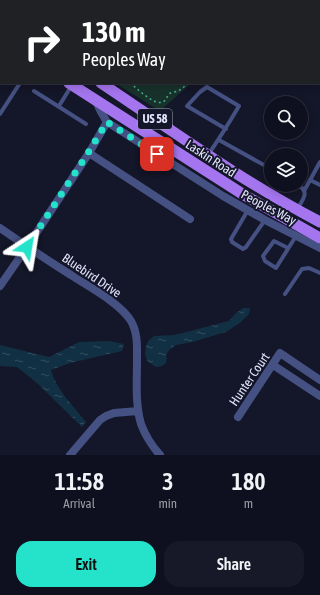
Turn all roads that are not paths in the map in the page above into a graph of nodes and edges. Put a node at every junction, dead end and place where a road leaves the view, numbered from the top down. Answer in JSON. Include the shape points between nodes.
{"nodes":[{"id":1,"x":19,"y":84,"type":"edge"},
{"id":2,"x":70,"y":84,"type":"edge"},
{"id":3,"x":102,"y":84,"type":"edge"},
{"id":4,"x":34,"y":91,"type":"dead end"},
{"id":5,"x":96,"y":101,"type":"junction"},
{"id":6,"x":59,"y":106,"type":"junction"},
{"id":7,"x":0,"y":114,"type":"edge"},
{"id":8,"x":107,"y":122,"type":"junction"},
{"id":9,"x":86,"y":124,"type":"dead end"},
{"id":10,"x":226,"y":129,"type":"junction"},
{"id":11,"x":219,"y":140,"type":"junction"},
{"id":12,"x":88,"y":153,"type":"junction"},
{"id":13,"x":208,"y":155,"type":"junction"},
{"id":14,"x":320,"y":162,"type":"edge"},
{"id":15,"x":264,"y":166,"type":"edge"},
{"id":16,"x":200,"y":168,"type":"junction"},
{"id":17,"x":310,"y":180,"type":"junction"},
{"id":18,"x":211,"y":181,"type":"junction"},
{"id":19,"x":308,"y":183,"type":"edge"},
{"id":20,"x":320,"y":185,"type":"edge"},
{"id":21,"x":304,"y":192,"type":"edge"},
{"id":22,"x":248,"y":210,"type":"junction"},
{"id":23,"x":297,"y":210,"type":"junction"},
{"id":24,"x":190,"y":219,"type":"dead end"},
{"id":25,"x":265,"y":220,"type":"junction"},
{"id":26,"x":320,"y":222,"type":"edge"},
{"id":27,"x":0,"y":228,"type":"edge"},
{"id":28,"x":296,"y":236,"type":"junction"},
{"id":29,"x":320,"y":238,"type":"edge"},
{"id":30,"x":27,"y":247,"type":"junction"},
{"id":31,"x":288,"y":248,"type":"junction"},
{"id":32,"x":320,"y":248,"type":"edge"},
{"id":33,"x":320,"y":273,"type":"edge"},
{"id":34,"x":0,"y":286,"type":"edge"},
{"id":35,"x":285,"y":294,"type":"dead end"},
{"id":36,"x":273,"y":365,"type":"junction"},
{"id":37,"x":320,"y":380,"type":"edge"},
{"id":38,"x":320,"y":396,"type":"edge"},
{"id":39,"x":138,"y":411,"type":"junction"},
{"id":40,"x":238,"y":417,"type":"dead end"},
{"id":41,"x":70,"y":455,"type":"edge"},
{"id":42,"x":160,"y":455,"type":"edge"}],
"edges":[{"from":1,"to":7,"type":"lane"},
{"from":2,"to":5,"type":"main road","name":"Laskin Road","number":"US 58"},
{"from":2,"to":6,"type":"lane"},
{"from":3,"to":13,"type":"main road","name":"Laskin Road","number":"US 58"},
{"from":4,"to":6,"type":"lane"},
{"from":5,"to":8,"type":"street","name":"Peoples Way"},
{"from":5,"to":16,"type":"main road","name":"Laskin Road","number":"US 58"},
{"from":6,"to":9,"type":"lane"},
{"from":8,"to":12,"type":"street"},
{"from":8,"to":18,"type":"street","name":"Peoples Way"},
{"from":10,"to":10,"type":"lane","via":[[239,106],[207,87],[186,106]]},
{"from":10,"to":11,"type":"lane"},
{"from":11,"to":13,"type":"lane"},
{"from":11,"to":15,"type":"lane"},
{"from":12,"to":24,"type":"street"},
{"from":12,"to":30,"type":"street"},
{"from":13,"to":16,"type":"main road"},
{"from":13,"to":23,"type":"main road","name":"Laskin Road","number":"US 58"},
{"from":14,"to":17,"type":"lane"},
{"from":16,"to":18,"type":"main road","name":"Laskin Road","number":"US 58"},
{"from":17,"to":19,"type":"lane"},
{"from":17,"to":20,"type":"lane"},
{"from":18,"to":22,"type":"street","name":"Peoples Way"},
{"from":18,"to":29,"type":"main road","name":"Laskin Road","number":"US 58","via":[[244,195]]},
{"from":21,"to":23,"type":"lane"},
{"from":22,"to":25,"type":"street","name":"Peoples Way"},
{"from":22,"to":25,"type":"lane","via":[[231,239],[242,249]]},
{"from":23,"to":26,"type":"main road","name":"Laskin Road","number":"US 58"},
{"from":25,"to":28,"type":"street","name":"Peoples Way"},
{"from":27,"to":30,"type":"street","name":"Bluebird Drive"},
{"from":28,"to":31,"type":"lane"},
{"from":28,"to":32,"type":"street","name":"Peoples Way"},
{"from":30,"to":34,"type":"street"},
{"from":30,"to":39,"type":"street","name":"Bluebird Drive","via":[[112,302],[126,314],[137,340]]},
{"from":31,"to":31,"type":"lane","via":[[276,268],[265,261],[264,256],[274,241]]},
{"from":33,"to":35,"type":"lane","via":[[302,268]]},
{"from":36,"to":37,"type":"street","name":"Hunter Court","via":[[280,353]]},
{"from":36,"to":38,"type":"street"},
{"from":36,"to":40,"type":"street","name":"Hunter Court"},
{"from":39,"to":41,"type":"street","via":[[106,416]]},
{"from":39,"to":42,"type":"street","name":"Bluebird Drive","via":[[144,431]]}]}
